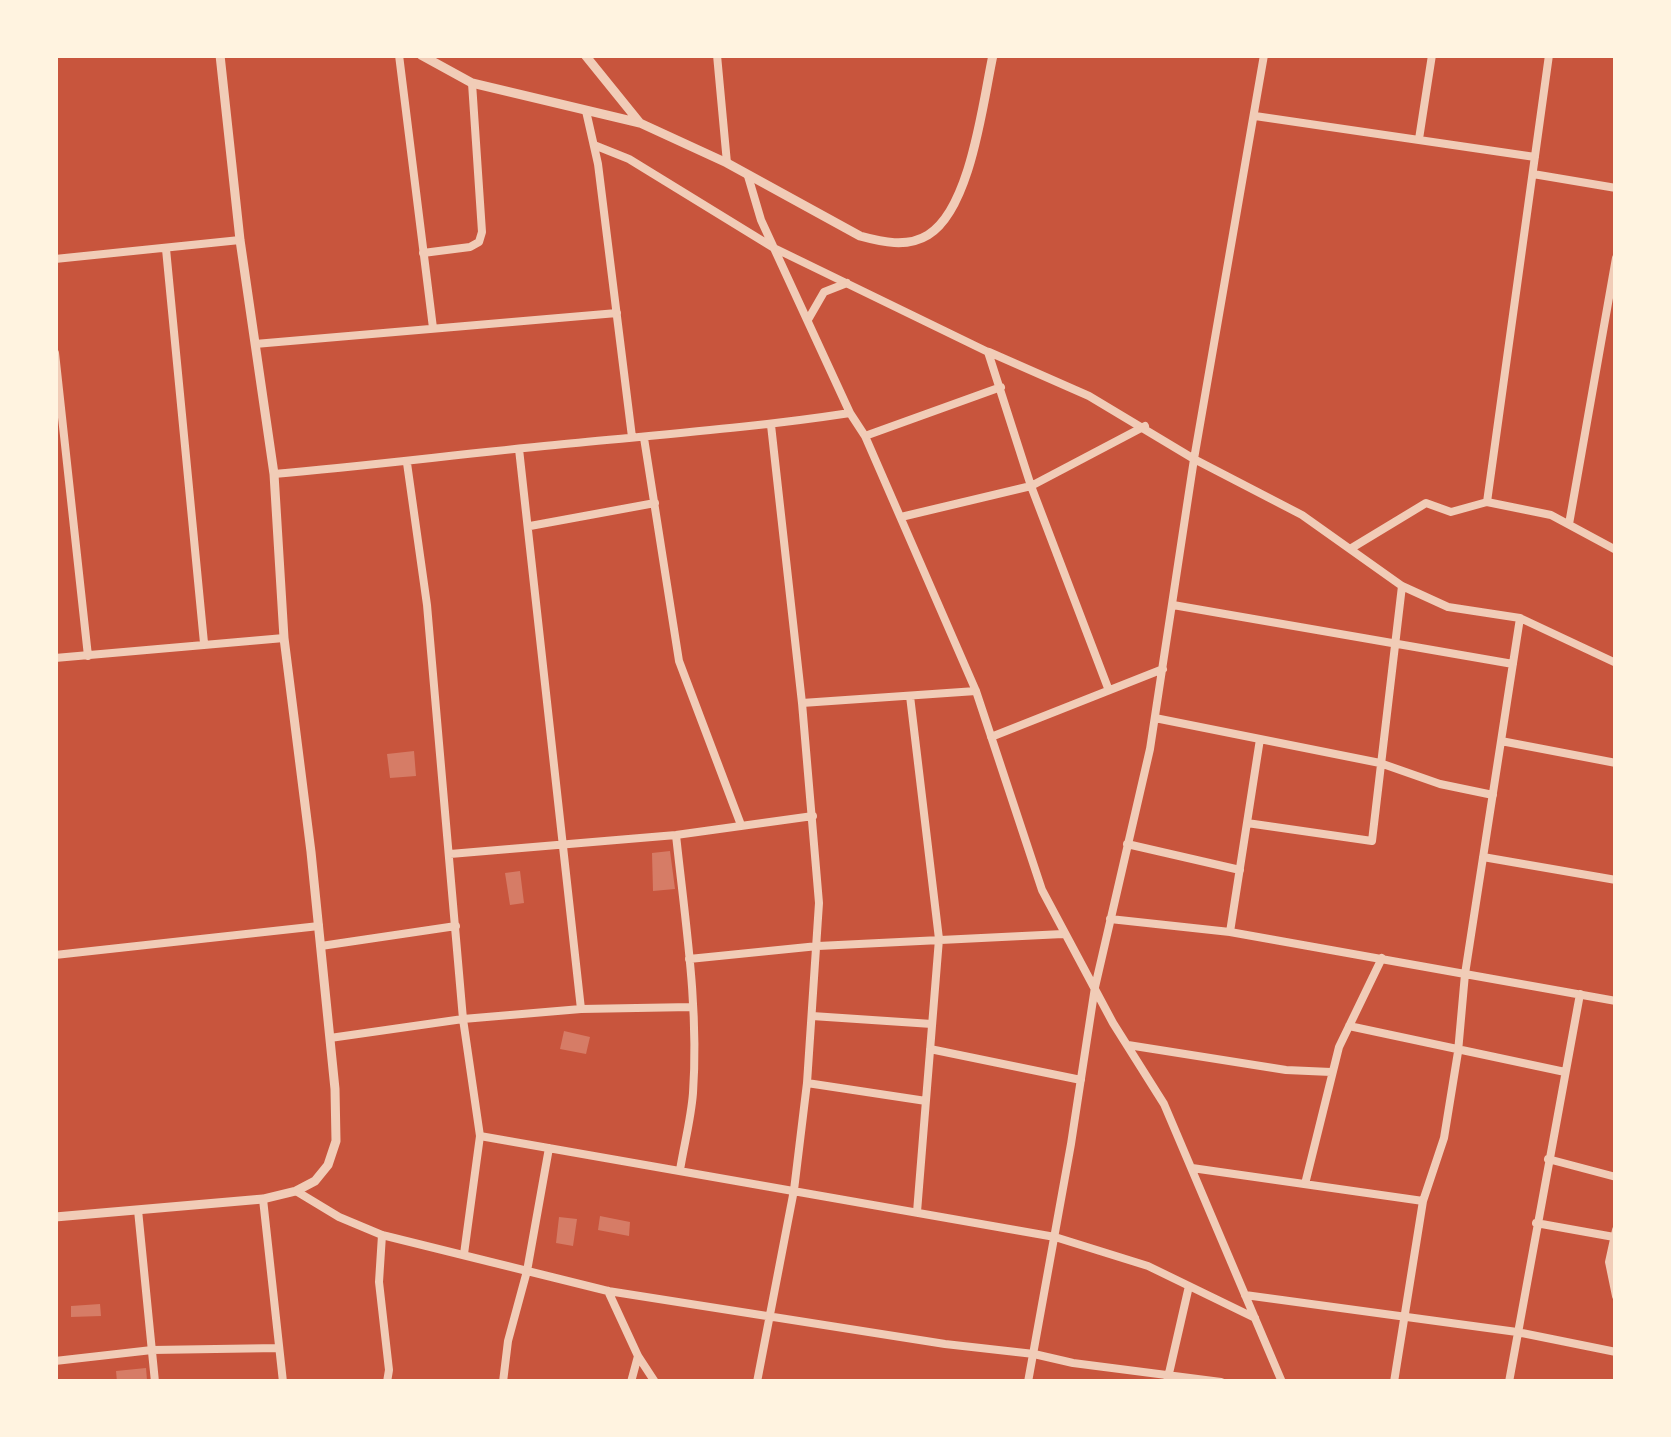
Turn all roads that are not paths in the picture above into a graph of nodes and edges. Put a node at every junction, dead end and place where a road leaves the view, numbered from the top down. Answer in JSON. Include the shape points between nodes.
{"nodes":[{"id":1,"x":220,"y":55,"type":"edge"},
{"id":2,"x":399,"y":55,"type":"edge"},
{"id":3,"x":421,"y":55,"type":"edge"},
{"id":4,"x":584,"y":55,"type":"edge"},
{"id":5,"x":717,"y":55,"type":"edge"},
{"id":6,"x":993,"y":55,"type":"edge"},
{"id":7,"x":1264,"y":55,"type":"edge"},
{"id":8,"x":1432,"y":55,"type":"edge"},
{"id":9,"x":1549,"y":55,"type":"edge"},
{"id":10,"x":472,"y":83,"type":"junction"},
{"id":11,"x":586,"y":111,"type":"junction"},
{"id":12,"x":1255,"y":116,"type":"junction"},
{"id":13,"x":640,"y":123,"type":"junction"},
{"id":14,"x":1419,"y":139,"type":"junction"},
{"id":15,"x":594,"y":145,"type":"junction"},
{"id":16,"x":1535,"y":157,"type":"junction"},
{"id":17,"x":727,"y":163,"type":"junction"},
{"id":18,"x":1533,"y":174,"type":"junction"},
{"id":19,"x":748,"y":176,"type":"junction"},
{"id":20,"x":1616,"y":188,"type":"edge"},
{"id":21,"x":240,"y":240,"type":"junction"},
{"id":22,"x":774,"y":248,"type":"junction"},
{"id":23,"x":166,"y":249,"type":"junction"},
{"id":24,"x":422,"y":253,"type":"junction"},
{"id":25,"x":1616,"y":258,"type":"edge"},
{"id":26,"x":55,"y":259,"type":"edge"},
{"id":27,"x":846,"y":283,"type":"junction"},
{"id":28,"x":1614,"y":287,"type":"edge"},
{"id":29,"x":618,"y":313,"type":"junction"},
{"id":30,"x":809,"y":318,"type":"junction"},
{"id":31,"x":433,"y":328,"type":"junction"},
{"id":32,"x":255,"y":344,"type":"junction"},
{"id":33,"x":988,"y":352,"type":"junction"},
{"id":34,"x":55,"y":353,"type":"edge"},
{"id":35,"x":1001,"y":387,"type":"junction"},
{"id":36,"x":850,"y":414,"type":"junction"},
{"id":37,"x":58,"y":417,"type":"edge"},
{"id":38,"x":771,"y":425,"type":"junction"},
{"id":39,"x":1145,"y":426,"type":"junction"},
{"id":40,"x":865,"y":436,"type":"junction"},
{"id":41,"x":632,"y":437,"type":"junction"},
{"id":42,"x":644,"y":438,"type":"junction"},
{"id":43,"x":519,"y":448,"type":"junction"},
{"id":44,"x":1194,"y":458,"type":"junction"},
{"id":45,"x":407,"y":463,"type":"junction"},
{"id":46,"x":274,"y":474,"type":"junction"},
{"id":47,"x":1031,"y":486,"type":"junction"},
{"id":48,"x":1487,"y":502,"type":"junction"},
{"id":49,"x":655,"y":504,"type":"junction"},
{"id":50,"x":901,"y":517,"type":"junction"},
{"id":51,"x":1569,"y":524,"type":"junction"},
{"id":52,"x":530,"y":526,"type":"junction"},
{"id":53,"x":1350,"y":549,"type":"junction"},
{"id":54,"x":1616,"y":550,"type":"edge"},
{"id":55,"x":1402,"y":586,"type":"junction"},
{"id":56,"x":1172,"y":605,"type":"junction"},
{"id":57,"x":1520,"y":618,"type":"junction"},
{"id":58,"x":284,"y":638,"type":"junction"},
{"id":59,"x":204,"y":643,"type":"junction"},
{"id":60,"x":1394,"y":644,"type":"junction"},
{"id":61,"x":88,"y":656,"type":"junction"},
{"id":62,"x":55,"y":658,"type":"edge"},
{"id":63,"x":1616,"y":663,"type":"edge"},
{"id":64,"x":1513,"y":664,"type":"junction"},
{"id":65,"x":1162,"y":669,"type":"junction"},
{"id":66,"x":1108,"y":688,"type":"junction"},
{"id":67,"x":976,"y":692,"type":"junction"},
{"id":68,"x":910,"y":696,"type":"junction"},
{"id":69,"x":802,"y":703,"type":"junction"},
{"id":70,"x":1155,"y":718,"type":"junction"},
{"id":71,"x":991,"y":736,"type":"junction"},
{"id":72,"x":1260,"y":739,"type":"junction"},
{"id":73,"x":1501,"y":741,"type":"junction"},
{"id":74,"x":1380,"y":763,"type":"junction"},
{"id":75,"x":1616,"y":763,"type":"edge"},
{"id":76,"x":1493,"y":795,"type":"junction"},
{"id":77,"x":813,"y":816,"type":"junction"},
{"id":78,"x":1247,"y":823,"type":"junction"},
{"id":79,"x":741,"y":825,"type":"junction"},
{"id":80,"x":676,"y":835,"type":"junction"},
{"id":81,"x":1127,"y":844,"type":"junction"},
{"id":82,"x":565,"y":845,"type":"junction"},
{"id":83,"x":450,"y":854,"type":"junction"},
{"id":84,"x":1483,"y":857,"type":"junction"},
{"id":85,"x":1240,"y":870,"type":"junction"},
{"id":86,"x":1616,"y":880,"type":"edge"},
{"id":87,"x":1110,"y":919,"type":"junction"},
{"id":88,"x":319,"y":926,"type":"junction"},
{"id":89,"x":456,"y":926,"type":"junction"},
{"id":90,"x":1230,"y":932,"type":"junction"},
{"id":91,"x":1064,"y":934,"type":"junction"},
{"id":92,"x":939,"y":939,"type":"junction"},
{"id":93,"x":321,"y":946,"type":"junction"},
{"id":94,"x":818,"y":946,"type":"junction"},
{"id":95,"x":55,"y":955,"type":"edge"},
{"id":96,"x":1382,"y":958,"type":"junction"},
{"id":97,"x":689,"y":959,"type":"junction"},
{"id":98,"x":1465,"y":974,"type":"junction"},
{"id":99,"x":1094,"y":987,"type":"junction"},
{"id":100,"x":1580,"y":994,"type":"junction"},
{"id":101,"x":1616,"y":1001,"type":"edge"},
{"id":102,"x":692,"y":1007,"type":"junction"},
{"id":103,"x":581,"y":1009,"type":"junction"},
{"id":104,"x":812,"y":1016,"type":"junction"},
{"id":105,"x":463,"y":1018,"type":"junction"},
{"id":106,"x":932,"y":1024,"type":"junction"},
{"id":107,"x":1348,"y":1026,"type":"junction"},
{"id":108,"x":330,"y":1038,"type":"junction"},
{"id":109,"x":1127,"y":1045,"type":"junction"},
{"id":110,"x":930,"y":1049,"type":"junction"},
{"id":111,"x":1458,"y":1052,"type":"junction"},
{"id":112,"x":1331,"y":1072,"type":"junction"},
{"id":113,"x":1565,"y":1072,"type":"junction"},
{"id":114,"x":1080,"y":1080,"type":"junction"},
{"id":115,"x":807,"y":1083,"type":"junction"},
{"id":116,"x":926,"y":1101,"type":"junction"},
{"id":117,"x":480,"y":1136,"type":"junction"},
{"id":118,"x":549,"y":1148,"type":"junction"},
{"id":119,"x":1548,"y":1159,"type":"junction"},
{"id":120,"x":1192,"y":1168,"type":"junction"},
{"id":121,"x":680,"y":1170,"type":"junction"},
{"id":122,"x":1616,"y":1177,"type":"edge"},
{"id":123,"x":1305,"y":1184,"type":"junction"},
{"id":124,"x":794,"y":1190,"type":"junction"},
{"id":125,"x":296,"y":1191,"type":"junction"},
{"id":126,"x":263,"y":1199,"type":"junction"},
{"id":127,"x":1423,"y":1201,"type":"junction"},
{"id":128,"x":138,"y":1210,"type":"junction"},
{"id":129,"x":917,"y":1212,"type":"junction"},
{"id":130,"x":55,"y":1217,"type":"edge"},
{"id":131,"x":1536,"y":1224,"type":"junction"},
{"id":132,"x":1615,"y":1234,"type":"edge"},
{"id":133,"x":382,"y":1235,"type":"junction"},
{"id":134,"x":1055,"y":1237,"type":"junction"},
{"id":135,"x":464,"y":1254,"type":"junction"},
{"id":136,"x":527,"y":1271,"type":"junction"},
{"id":137,"x":1189,"y":1286,"type":"junction"},
{"id":138,"x":608,"y":1292,"type":"junction"},
{"id":139,"x":1245,"y":1295,"type":"junction"},
{"id":140,"x":1616,"y":1296,"type":"edge"},
{"id":141,"x":769,"y":1316,"type":"junction"},
{"id":142,"x":1404,"y":1316,"type":"junction"},
{"id":143,"x":1255,"y":1318,"type":"junction"},
{"id":144,"x":1517,"y":1332,"type":"junction"},
{"id":145,"x":279,"y":1348,"type":"junction"},
{"id":146,"x":152,"y":1350,"type":"junction"},
{"id":147,"x":1616,"y":1352,"type":"edge"},
{"id":148,"x":1034,"y":1354,"type":"junction"},
{"id":149,"x":638,"y":1356,"type":"junction"},
{"id":150,"x":55,"y":1361,"type":"edge"},
{"id":151,"x":1168,"y":1378,"type":"edge"},
{"id":152,"x":155,"y":1382,"type":"edge"},
{"id":153,"x":282,"y":1382,"type":"edge"},
{"id":154,"x":387,"y":1382,"type":"edge"},
{"id":155,"x":503,"y":1382,"type":"edge"},
{"id":156,"x":631,"y":1382,"type":"edge"},
{"id":157,"x":654,"y":1382,"type":"edge"},
{"id":158,"x":757,"y":1382,"type":"edge"},
{"id":159,"x":1028,"y":1382,"type":"edge"},
{"id":160,"x":1221,"y":1382,"type":"edge"},
{"id":161,"x":1282,"y":1382,"type":"edge"},
{"id":162,"x":1394,"y":1382,"type":"edge"},
{"id":163,"x":1509,"y":1382,"type":"edge"}],
"edges":[{"from":1,"to":21,"type":"street"},
{"from":2,"to":24,"type":"street"},
{"from":3,"to":10,"type":"street"},
{"from":4,"to":13,"type":"street"},
{"from":5,"to":17,"type":"street"},
{"from":6,"to":19,"type":"street","via":[[969,170],[953,207],[930,234],[896,243],[860,236]]},
{"from":7,"to":12,"type":"street"},
{"from":8,"to":14,"type":"street"},
{"from":9,"to":16,"type":"street"},
{"from":10,"to":11,"type":"street"},
{"from":10,"to":24,"type":"street","via":[[482,232],[470,246]]},
{"from":11,"to":13,"type":"street"},
{"from":11,"to":15,"type":"street"},
{"from":12,"to":14,"type":"street"},
{"from":12,"to":44,"type":"street"},
{"from":13,"to":17,"type":"street"},
{"from":14,"to":16,"type":"street"},
{"from":15,"to":22,"type":"street","via":[[629,159]]},
{"from":15,"to":29,"type":"street"},
{"from":16,"to":18,"type":"street"},
{"from":17,"to":19,"type":"street"},
{"from":18,"to":20,"type":"street"},
{"from":18,"to":48,"type":"street"},
{"from":19,"to":22,"type":"street"},
{"from":21,"to":23,"type":"street"},
{"from":21,"to":32,"type":"street"},
{"from":22,"to":27,"type":"street"},
{"from":22,"to":30,"type":"street"},
{"from":23,"to":26,"type":"street"},
{"from":23,"to":59,"type":"street"},
{"from":24,"to":31,"type":"street"},
{"from":25,"to":28,"type":"street"},
{"from":27,"to":30,"type":"street","via":[[824,292]]},
{"from":27,"to":33,"type":"street"},
{"from":28,"to":51,"type":"street"},
{"from":29,"to":31,"type":"street"},
{"from":29,"to":41,"type":"street"},
{"from":30,"to":36,"type":"street"},
{"from":31,"to":32,"type":"street"},
{"from":32,"to":46,"type":"street"},
{"from":33,"to":35,"type":"street"},
{"from":33,"to":39,"type":"street"},
{"from":34,"to":37,"type":"street"},
{"from":35,"to":40,"type":"street"},
{"from":35,"to":47,"type":"street"},
{"from":36,"to":38,"type":"street"},
{"from":36,"to":40,"type":"street"},
{"from":37,"to":61,"type":"street"},
{"from":38,"to":42,"type":"street"},
{"from":38,"to":69,"type":"street"},
{"from":39,"to":44,"type":"street"},
{"from":39,"to":47,"type":"street"},
{"from":40,"to":50,"type":"street"},
{"from":41,"to":42,"type":"street"},
{"from":41,"to":43,"type":"street"},
{"from":42,"to":49,"type":"street"},
{"from":43,"to":45,"type":"street"},
{"from":43,"to":52,"type":"street"},
{"from":44,"to":53,"type":"street","via":[[1302,515]]},
{"from":44,"to":56,"type":"street"},
{"from":45,"to":46,"type":"street"},
{"from":45,"to":83,"type":"street"},
{"from":46,"to":58,"type":"street"},
{"from":47,"to":50,"type":"street"},
{"from":47,"to":66,"type":"street"},
{"from":48,"to":51,"type":"street"},
{"from":48,"to":53,"type":"street","via":[[1451,512],[1426,503]]},
{"from":49,"to":52,"type":"street"},
{"from":49,"to":79,"type":"street","via":[[679,660]]},
{"from":50,"to":67,"type":"street"},
{"from":51,"to":54,"type":"street"},
{"from":52,"to":82,"type":"street"},
{"from":53,"to":55,"type":"street"},
{"from":55,"to":57,"type":"street","via":[[1448,607]]},
{"from":55,"to":60,"type":"street"},
{"from":56,"to":60,"type":"street"},
{"from":56,"to":65,"type":"street"},
{"from":57,"to":63,"type":"street"},
{"from":57,"to":64,"type":"street"},
{"from":58,"to":59,"type":"street"},
{"from":58,"to":88,"type":"street"},
{"from":59,"to":61,"type":"street"},
{"from":60,"to":64,"type":"street"},
{"from":60,"to":74,"type":"street"},
{"from":61,"to":62,"type":"street"},
{"from":64,"to":73,"type":"street"},
{"from":65,"to":66,"type":"street"},
{"from":65,"to":70,"type":"street"},
{"from":66,"to":71,"type":"street"},
{"from":67,"to":68,"type":"street"},
{"from":67,"to":71,"type":"street"},
{"from":68,"to":69,"type":"street"},
{"from":68,"to":92,"type":"street"},
{"from":69,"to":77,"type":"street"},
{"from":70,"to":72,"type":"street"},
{"from":70,"to":81,"type":"street"},
{"from":71,"to":91,"type":"street","via":[[1042,890]]},
{"from":72,"to":74,"type":"street"},
{"from":72,"to":78,"type":"street"},
{"from":73,"to":75,"type":"street"},
{"from":73,"to":76,"type":"street"},
{"from":74,"to":76,"type":"street"},
{"from":74,"to":78,"type":"street","via":[[1372,841]]},
{"from":76,"to":84,"type":"street"},
{"from":77,"to":79,"type":"street"},
{"from":77,"to":94,"type":"street"},
{"from":78,"to":85,"type":"street"},
{"from":79,"to":80,"type":"street"},
{"from":80,"to":82,"type":"street"},
{"from":80,"to":97,"type":"street"},
{"from":81,"to":85,"type":"street"},
{"from":81,"to":87,"type":"street"},
{"from":82,"to":83,"type":"street"},
{"from":82,"to":103,"type":"street"},
{"from":83,"to":89,"type":"street"},
{"from":84,"to":86,"type":"street"},
{"from":84,"to":98,"type":"street"},
{"from":85,"to":90,"type":"street"},
{"from":87,"to":90,"type":"street"},
{"from":87,"to":99,"type":"street"},
{"from":88,"to":93,"type":"street"},
{"from":88,"to":95,"type":"street"},
{"from":89,"to":93,"type":"street"},
{"from":89,"to":105,"type":"street"},
{"from":90,"to":96,"type":"street"},
{"from":91,"to":92,"type":"street"},
{"from":91,"to":99,"type":"street"},
{"from":92,"to":94,"type":"street"},
{"from":92,"to":106,"type":"street"},
{"from":93,"to":108,"type":"street"},
{"from":94,"to":97,"type":"street"},
{"from":94,"to":104,"type":"street"},
{"from":96,"to":98,"type":"street"},
{"from":96,"to":107,"type":"street"},
{"from":97,"to":102,"type":"street"},
{"from":98,"to":100,"type":"street"},
{"from":98,"to":111,"type":"street"},
{"from":99,"to":109,"type":"street"},
{"from":99,"to":114,"type":"street"},
{"from":100,"to":101,"type":"street"},
{"from":100,"to":113,"type":"street"},
{"from":102,"to":103,"type":"street"},
{"from":102,"to":121,"type":"street","via":[[693,1096]]},
{"from":103,"to":105,"type":"street"},
{"from":104,"to":106,"type":"street"},
{"from":104,"to":115,"type":"street"},
{"from":105,"to":108,"type":"street"},
{"from":105,"to":117,"type":"street"},
{"from":106,"to":110,"type":"street"},
{"from":107,"to":111,"type":"street"},
{"from":107,"to":112,"type":"street"},
{"from":108,"to":125,"type":"street","via":[[336,1141],[315,1182]]},
{"from":109,"to":112,"type":"street"},
{"from":109,"to":120,"type":"street","via":[[1164,1104]]},
{"from":110,"to":114,"type":"street"},
{"from":110,"to":116,"type":"street"},
{"from":111,"to":113,"type":"street"},
{"from":111,"to":127,"type":"street","via":[[1444,1138]]},
{"from":112,"to":123,"type":"street"},
{"from":113,"to":119,"type":"street"},
{"from":114,"to":134,"type":"street"},
{"from":115,"to":116,"type":"street"},
{"from":115,"to":124,"type":"street"},
{"from":116,"to":129,"type":"street"},
{"from":117,"to":118,"type":"street"},
{"from":117,"to":135,"type":"street"},
{"from":118,"to":121,"type":"street"},
{"from":118,"to":136,"type":"street"},
{"from":119,"to":122,"type":"street"},
{"from":119,"to":131,"type":"street"},
{"from":120,"to":123,"type":"street"},
{"from":120,"to":139,"type":"street"},
{"from":121,"to":124,"type":"street"},
{"from":123,"to":127,"type":"street"},
{"from":124,"to":129,"type":"street"},
{"from":124,"to":141,"type":"street"},
{"from":125,"to":126,"type":"street"},
{"from":125,"to":133,"type":"street"},
{"from":126,"to":128,"type":"street"},
{"from":126,"to":145,"type":"street"},
{"from":127,"to":142,"type":"street"},
{"from":128,"to":130,"type":"street"},
{"from":128,"to":146,"type":"street"},
{"from":129,"to":134,"type":"street"},
{"from":131,"to":132,"type":"street"},
{"from":131,"to":144,"type":"street"},
{"from":132,"to":140,"type":"street","via":[[1609,1262]]},
{"from":133,"to":135,"type":"street"},
{"from":133,"to":154,"type":"street","via":[[378,1282]]},
{"from":134,"to":137,"type":"street"},
{"from":134,"to":148,"type":"street"},
{"from":135,"to":136,"type":"street"},
{"from":136,"to":138,"type":"street"},
{"from":136,"to":155,"type":"street"},
{"from":137,"to":143,"type":"street"},
{"from":137,"to":151,"type":"street"},
{"from":138,"to":141,"type":"street"},
{"from":138,"to":149,"type":"street"},
{"from":139,"to":142,"type":"street"},
{"from":139,"to":143,"type":"street"},
{"from":141,"to":148,"type":"street"},
{"from":141,"to":158,"type":"street"},
{"from":142,"to":144,"type":"street"},
{"from":142,"to":162,"type":"street"},
{"from":143,"to":161,"type":"street"},
{"from":144,"to":147,"type":"street"},
{"from":144,"to":163,"type":"street"},
{"from":145,"to":146,"type":"street"},
{"from":145,"to":153,"type":"street"},
{"from":146,"to":150,"type":"street"},
{"from":146,"to":152,"type":"street"},
{"from":148,"to":151,"type":"street"},
{"from":148,"to":159,"type":"street"},
{"from":149,"to":156,"type":"street"},
{"from":149,"to":157,"type":"street"},
{"from":151,"to":160,"type":"street"}]}
